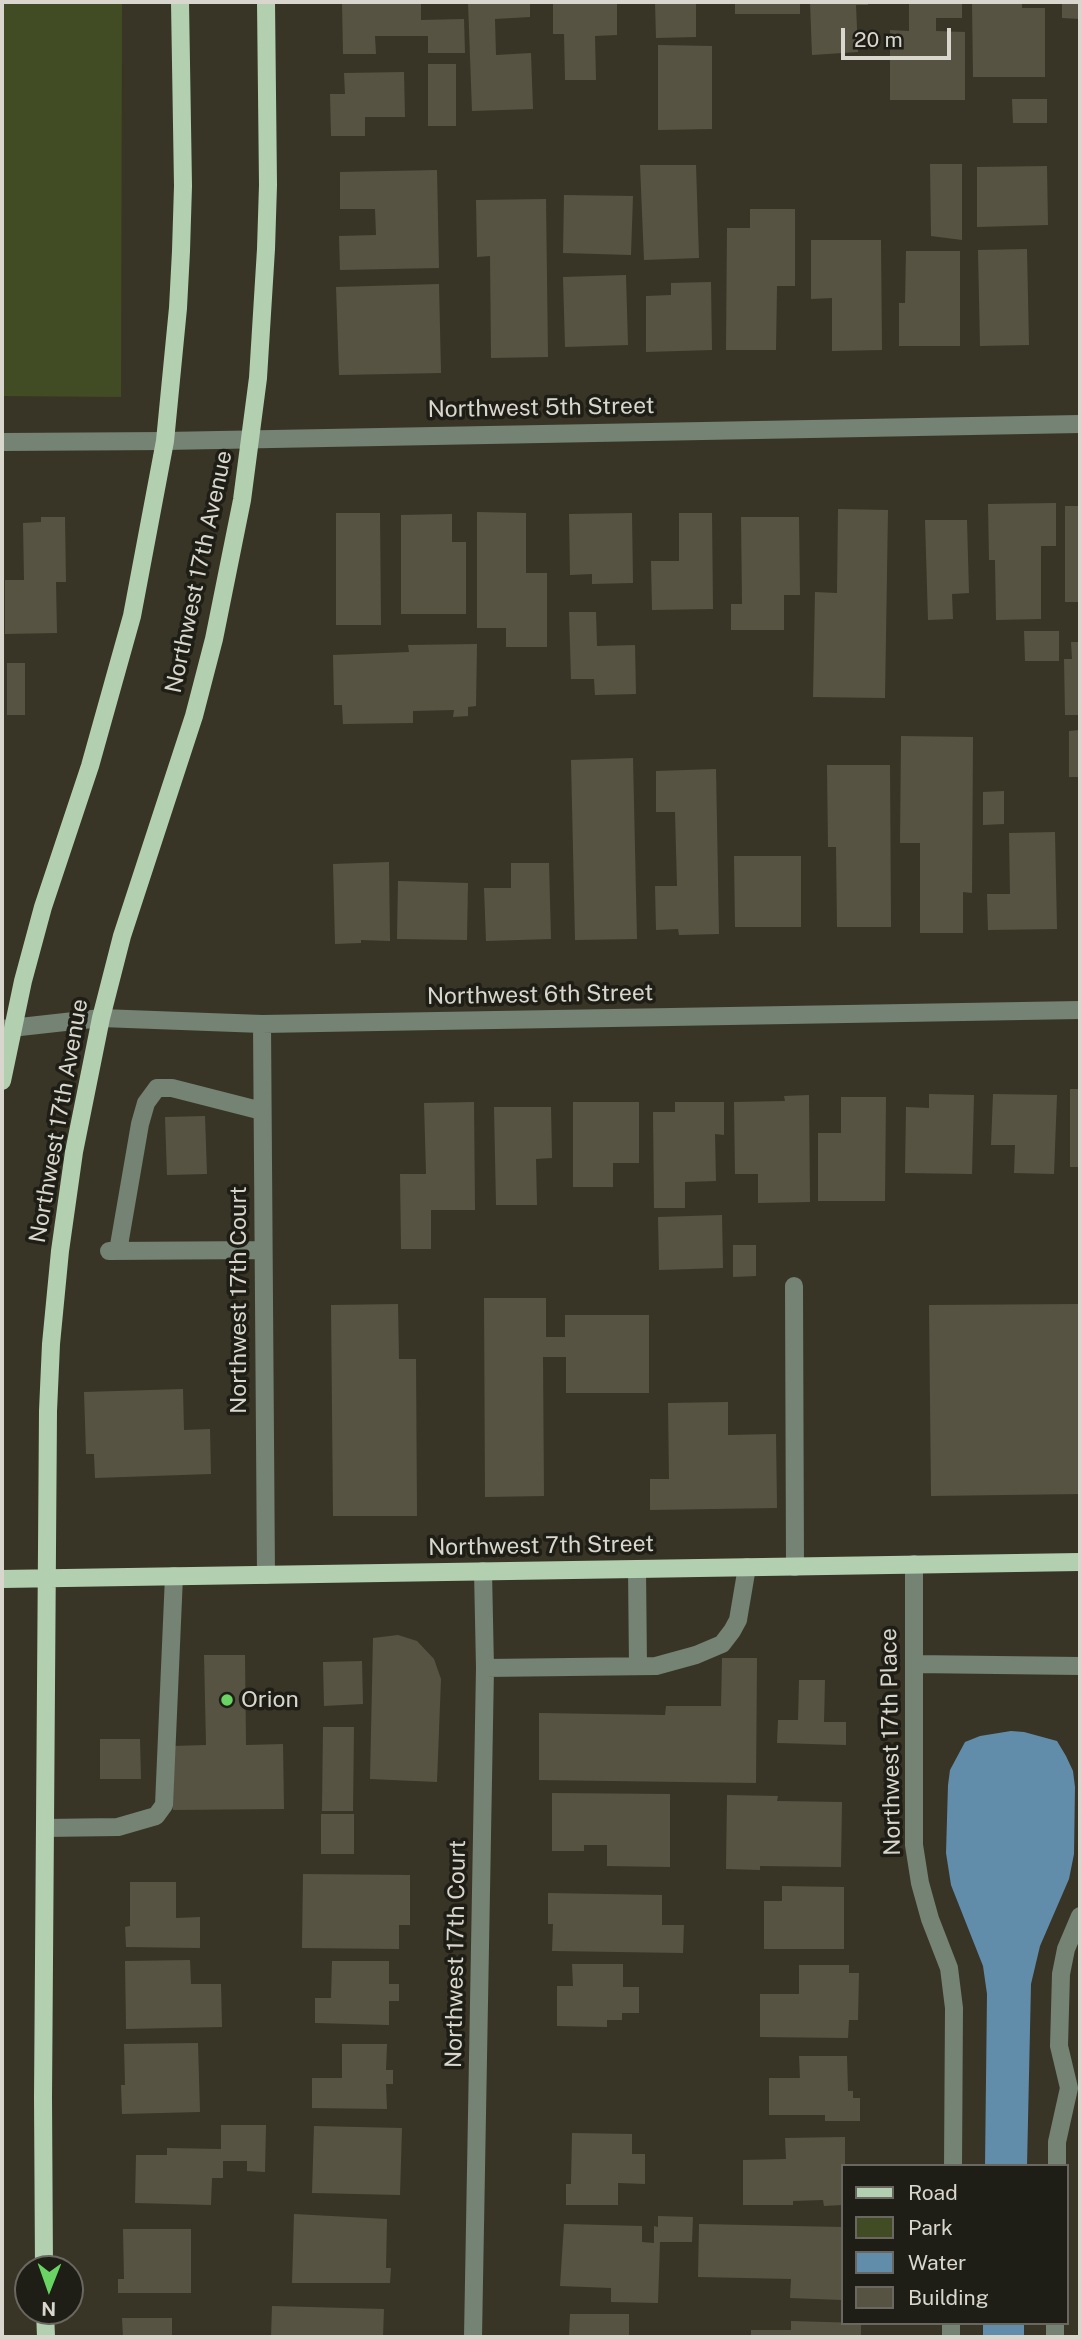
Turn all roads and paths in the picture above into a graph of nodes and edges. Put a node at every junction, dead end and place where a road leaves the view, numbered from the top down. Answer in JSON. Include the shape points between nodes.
{"nodes":[{"id":1,"x":180,"y":2,"type":"edge"},
{"id":2,"x":266,"y":2,"type":"edge"},
{"id":3,"x":1080,"y":424,"type":"edge"},
{"id":4,"x":251,"y":440,"type":"junction"},
{"id":5,"x":164,"y":441,"type":"junction"},
{"id":6,"x":2,"y":442,"type":"edge"},
{"id":7,"x":1080,"y":1010,"type":"edge"},
{"id":8,"x":101,"y":1018,"type":"junction"},
{"id":9,"x":262,"y":1024,"type":"junction"},
{"id":10,"x":7,"y":1029,"type":"edge"},
{"id":11,"x":2,"y":1081,"type":"edge"},
{"id":12,"x":262,"y":1111,"type":"junction"},
{"id":13,"x":263,"y":1250,"type":"junction"},
{"id":14,"x":794,"y":1286,"type":"dead end"},
{"id":15,"x":1080,"y":1562,"type":"edge"},
{"id":16,"x":914,"y":1564,"type":"junction"},
{"id":17,"x":747,"y":1567,"type":"junction"},
{"id":18,"x":795,"y":1567,"type":"junction"},
{"id":19,"x":637,"y":1569,"type":"junction"},
{"id":20,"x":483,"y":1571,"type":"junction"},
{"id":21,"x":266,"y":1575,"type":"junction"},
{"id":22,"x":174,"y":1576,"type":"junction"},
{"id":23,"x":48,"y":1578,"type":"junction"},
{"id":24,"x":2,"y":1579,"type":"edge"},
{"id":25,"x":914,"y":1664,"type":"junction"},
{"id":26,"x":638,"y":1666,"type":"junction"},
{"id":27,"x":1080,"y":1667,"type":"edge"},
{"id":28,"x":485,"y":1668,"type":"junction"},
{"id":29,"x":45,"y":1828,"type":"junction"},
{"id":30,"x":1080,"y":1916,"type":"edge"},
{"id":31,"x":1072,"y":2079,"type":"edge"},
{"id":32,"x":953,"y":2164,"type":"edge"},
{"id":33,"x":1057,"y":2164,"type":"edge"},
{"id":34,"x":44,"y":2255,"type":"edge"},
{"id":35,"x":473,"y":2337,"type":"edge"}],
"edges":[{"from":1,"to":5,"type":"main road","via":[[181,251]]},
{"from":2,"to":4,"type":"main road","name":"Northwest 17th Avenue","via":[[267,250]]},
{"from":3,"to":4,"type":"street","name":"Northwest 5th Street"},
{"from":4,"to":5,"type":"street","name":"Northwest 5th Street"},
{"from":4,"to":8,"type":"main road","name":"Northwest 17th Avenue","via":[[215,639],[122,936]]},
{"from":5,"to":6,"type":"street","name":"Northwest 5th Street"},
{"from":5,"to":10,"type":"main road","via":[[132,616]]},
{"from":7,"to":9,"type":"street","name":"Northwest 6th Street"},
{"from":8,"to":9,"type":"street","name":"Northwest 6th Street"},
{"from":8,"to":10,"type":"street","name":"Northwest 6th Street"},
{"from":8,"to":23,"type":"main road","name":"Northwest 17th Avenue","via":[[58,1263],[50,1377]]},
{"from":9,"to":12,"type":"street","name":"Northwest 17th Court"},
{"from":10,"to":11,"type":"main road"},
{"from":12,"to":13,"type":"street","name":"Northwest 17th Court"},
{"from":12,"to":13,"type":"street","via":[[173,1088],[156,1088],[140,1124],[113,1251]]},
{"from":13,"to":21,"type":"street","name":"Northwest 17th Court"},
{"from":14,"to":18,"type":"street"},
{"from":15,"to":16,"type":"main road","name":"Northwest 7th Street"},
{"from":16,"to":18,"type":"main road","name":"Northwest 7th Street"},
{"from":16,"to":25,"type":"street","name":"Northwest 17th Place"},
{"from":17,"to":18,"type":"main road","name":"Northwest 7th Street"},
{"from":17,"to":19,"type":"main road","name":"Northwest 7th Street"},
{"from":17,"to":26,"type":"street","via":[[738,1620],[722,1644],[696,1656]]},
{"from":19,"to":20,"type":"main road","name":"Northwest 7th Street"},
{"from":19,"to":26,"type":"street"},
{"from":20,"to":21,"type":"main road","name":"Northwest 7th Street"},
{"from":20,"to":28,"type":"street","name":"Northwest 17th Court"},
{"from":21,"to":22,"type":"main road","name":"Northwest 7th Street"},
{"from":22,"to":23,"type":"main road","name":"Northwest 7th Street"},
{"from":22,"to":29,"type":"street","via":[[164,1805],[156,1816],[118,1827]]},
{"from":23,"to":24,"type":"main road","name":"Northwest 7th Street"},
{"from":23,"to":29,"type":"main road","name":"Northwest 17th Avenue"},
{"from":25,"to":27,"type":"street"},
{"from":25,"to":32,"type":"street","name":"Northwest 17th Place","via":[[914,1845],[920,1883],[948,1968],[954,2008]]},
{"from":26,"to":28,"type":"street"},
{"from":28,"to":35,"type":"street","name":"Northwest 17th Court"},
{"from":29,"to":34,"type":"main road","name":"Northwest 17th Avenue"},
{"from":30,"to":31,"type":"street","via":[[1061,1975],[1059,2046]]},
{"from":31,"to":33,"type":"street","via":[[1057,2142]]}]}
